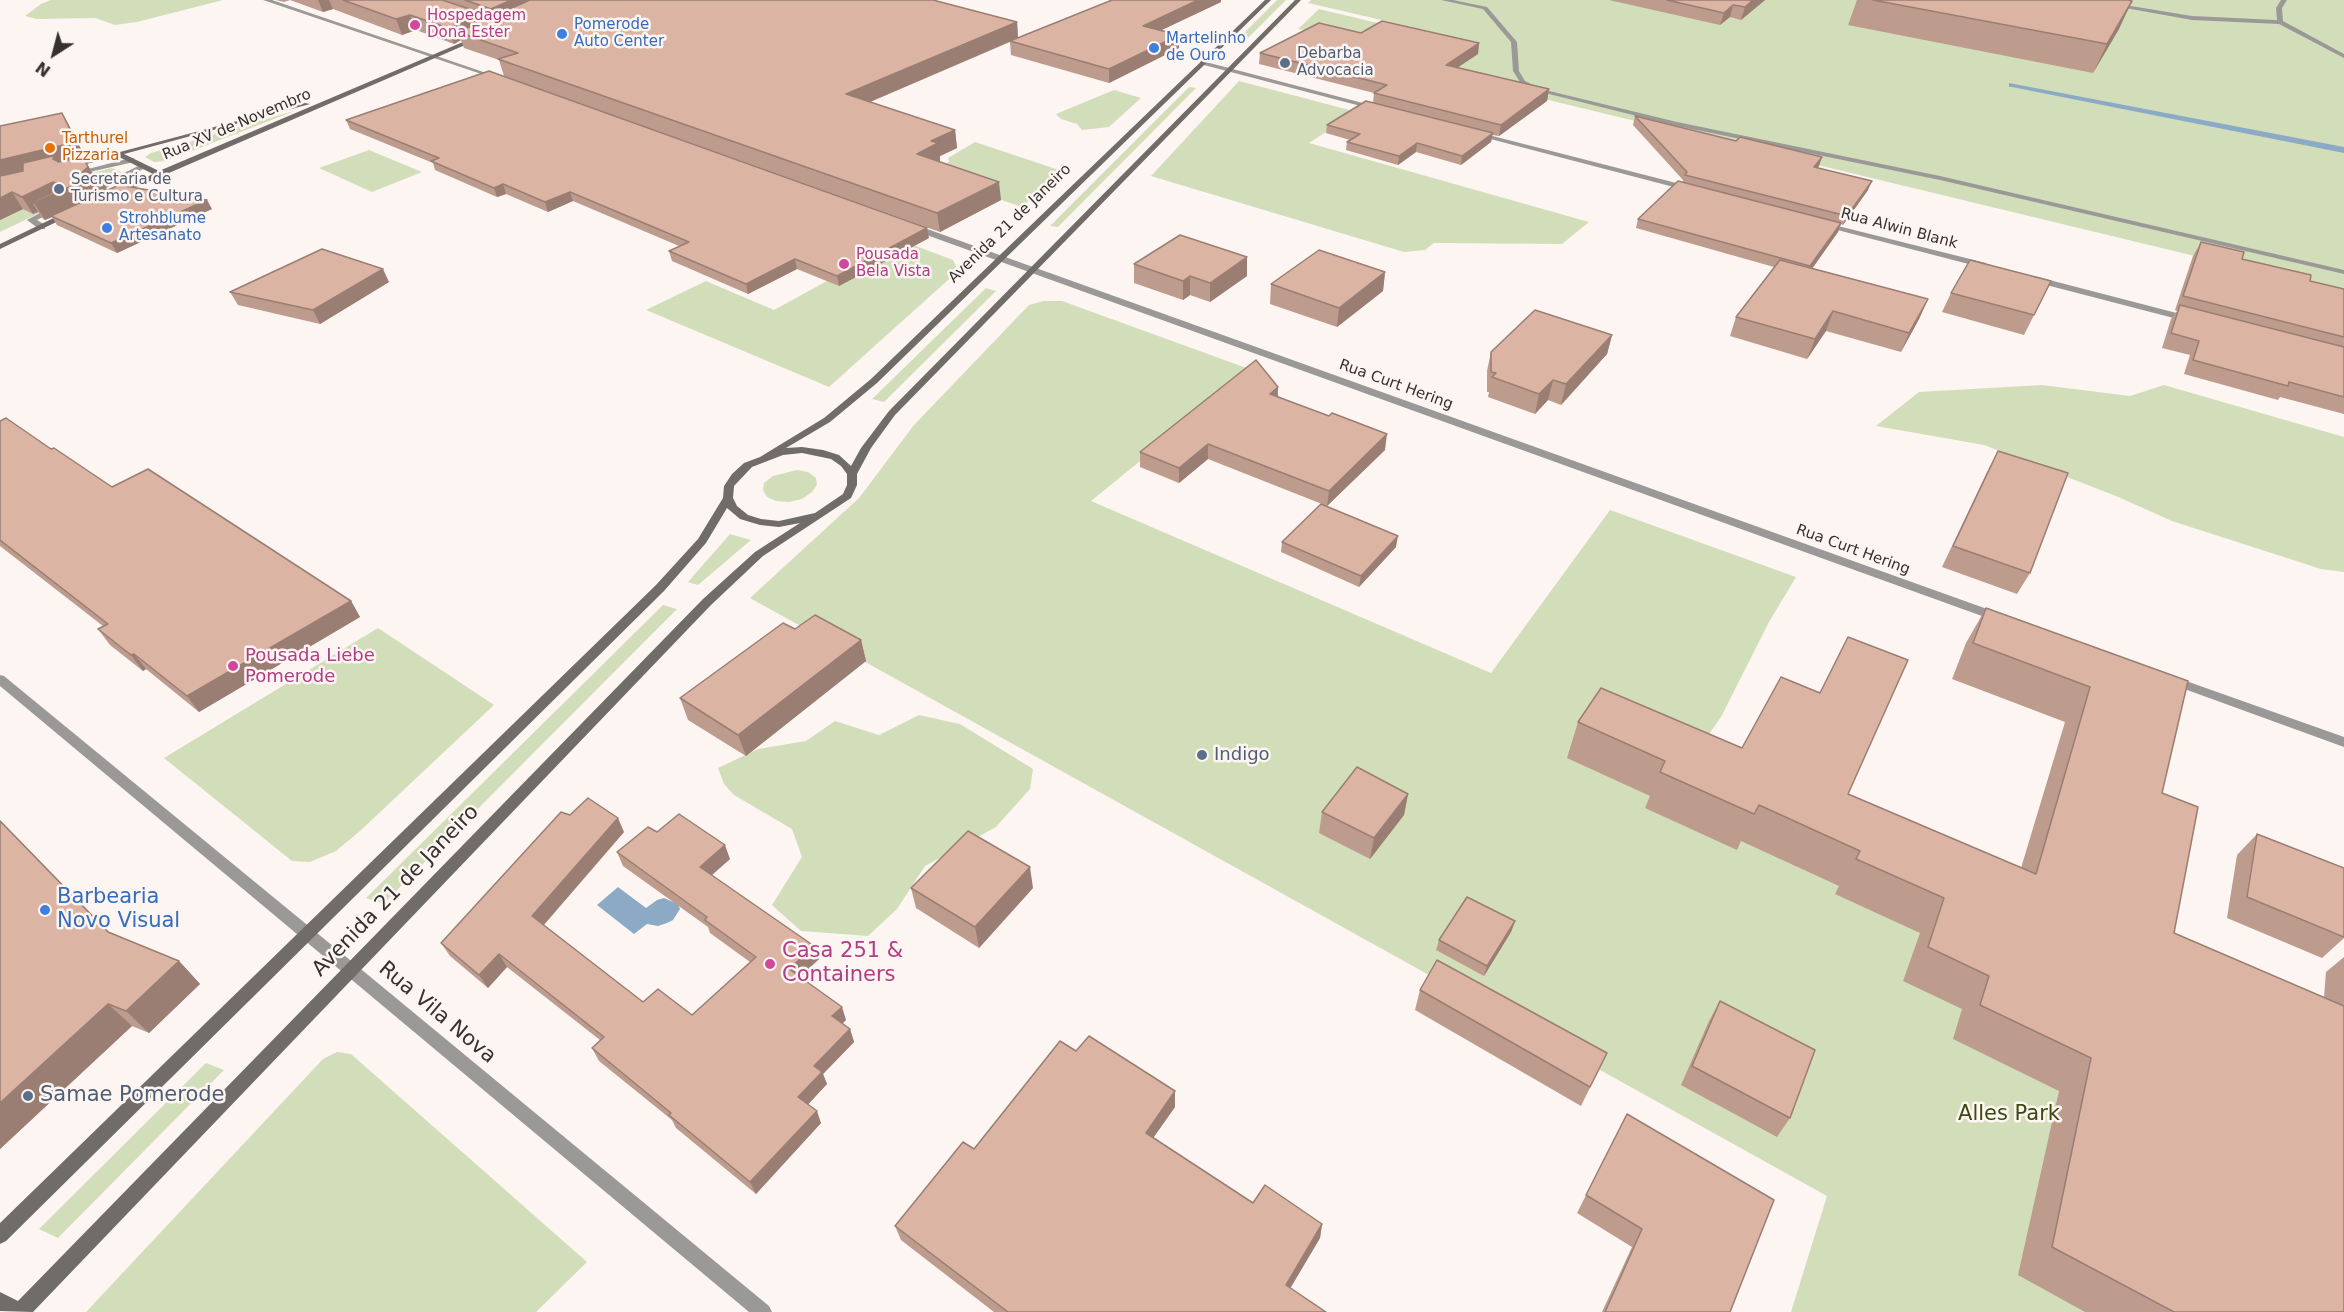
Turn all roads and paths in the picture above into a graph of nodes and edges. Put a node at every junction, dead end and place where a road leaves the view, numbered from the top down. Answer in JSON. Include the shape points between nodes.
{"nodes":[{"id":1,"x":266,"y":0,"type":"edge"},
{"id":2,"x":1268,"y":0,"type":"edge"},
{"id":3,"x":1298,"y":0,"type":"edge"},
{"id":4,"x":1444,"y":0,"type":"edge"},
{"id":5,"x":1489,"y":0,"type":"edge"},
{"id":6,"x":2084,"y":0,"type":"edge"},
{"id":7,"x":2284,"y":0,"type":"edge"},
{"id":8,"x":1485,"y":8,"type":"junction"},
{"id":9,"x":2280,"y":22,"type":"junction"},
{"id":10,"x":488,"y":33,"type":"edge"},
{"id":11,"x":2344,"y":56,"type":"edge"},
{"id":12,"x":437,"y":57,"type":"junction"},
{"id":13,"x":1202,"y":63,"type":"junction"},
{"id":14,"x":1230,"y":70,"type":"junction"},
{"id":15,"x":505,"y":81,"type":"edge"},
{"id":16,"x":354,"y":91,"type":"junction"},
{"id":17,"x":1380,"y":109,"type":"edge"},
{"id":18,"x":1473,"y":133,"type":"edge"},
{"id":19,"x":120,"y":155,"type":"junction"},
{"id":20,"x":130,"y":160,"type":"junction"},
{"id":21,"x":144,"y":166,"type":"junction"},
{"id":22,"x":103,"y":167,"type":"junction"},
{"id":23,"x":57,"y":170,"type":"edge"},
{"id":24,"x":157,"y":173,"type":"junction"},
{"id":25,"x":69,"y":175,"type":"edge"},
{"id":26,"x":121,"y":177,"type":"junction"},
{"id":27,"x":97,"y":189,"type":"dead end"},
{"id":28,"x":1694,"y":190,"type":"edge"},
{"id":29,"x":105,"y":198,"type":"edge"},
{"id":30,"x":67,"y":203,"type":"edge"},
{"id":31,"x":74,"y":212,"type":"edge"},
{"id":32,"x":1810,"y":220,"type":"edge"},
{"id":33,"x":899,"y":222,"type":"edge"},
{"id":34,"x":42,"y":227,"type":"junction"},
{"id":35,"x":0,"y":247,"type":"edge"},
{"id":36,"x":1000,"y":259,"type":"junction"},
{"id":37,"x":1996,"y":268,"type":"edge"},
{"id":38,"x":1033,"y":270,"type":"junction"},
{"id":39,"x":2344,"y":272,"type":"edge"},
{"id":40,"x":2031,"y":278,"type":"edge"},
{"id":41,"x":2193,"y":320,"type":"edge"},
{"id":42,"x":765,"y":457,"type":"junction"},
{"id":43,"x":852,"y":474,"type":"junction"},
{"id":44,"x":728,"y":498,"type":"junction"},
{"id":45,"x":818,"y":516,"type":"junction"},
{"id":46,"x":2008,"y":621,"type":"edge"},
{"id":47,"x":2165,"y":678,"type":"edge"},
{"id":48,"x":0,"y":679,"type":"edge"},
{"id":49,"x":2344,"y":742,"type":"edge"},
{"id":50,"x":307,"y":934,"type":"junction"},
{"id":51,"x":351,"y":970,"type":"junction"},
{"id":52,"x":0,"y":1235,"type":"edge"},
{"id":53,"x":0,"y":1301,"type":"edge"},
{"id":54,"x":20,"y":1312,"type":"edge"},
{"id":55,"x":763,"y":1312,"type":"edge"}],
"edges":[{"from":1,"to":12,"type":"street"},
{"from":2,"to":13,"type":"main road","name":"Avenida 21 de Janeiro"},
{"from":3,"to":14,"type":"main road"},
{"from":4,"to":8,"type":"street"},
{"from":5,"to":8,"type":"street"},
{"from":6,"to":9,"type":"street","via":[[2192,18]]},
{"from":7,"to":9,"type":"street","via":[[2279,8]]},
{"from":8,"to":39,"type":"street","via":[[1514,42],[1519,77],[1539,90]]},
{"from":9,"to":11,"type":"street"},
{"from":10,"to":12,"type":"main road","name":"Rua XV de Novembro"},
{"from":12,"to":15,"type":"street"},
{"from":12,"to":16,"type":"main road","name":"Rua XV de Novembro"},
{"from":13,"to":14,"type":"street"},
{"from":13,"to":36,"type":"main road","name":"Avenida 21 de Janeiro"},
{"from":14,"to":17,"type":"street"},
{"from":14,"to":38,"type":"main road"},
{"from":16,"to":19,"type":"main road","name":"Rua XV de Novembro"},
{"from":16,"to":24,"type":"main road","name":"Rua XV de Novembro"},
{"from":18,"to":28,"type":"street"},
{"from":19,"to":20,"type":"main road"},
{"from":19,"to":22,"type":"street"},
{"from":19,"to":23,"type":"main road","name":"Rua XV de Novembro"},
{"from":20,"to":21,"type":"main road"},
{"from":20,"to":22,"type":"street"},
{"from":21,"to":24,"type":"main road"},
{"from":21,"to":26,"type":"street"},
{"from":22,"to":25,"type":"street"},
{"from":24,"to":26,"type":"street"},
{"from":24,"to":29,"type":"main road","name":"Rua XV de Novembro"},
{"from":26,"to":27,"type":"street"},
{"from":30,"to":34,"type":"street","via":[[31,220]]},
{"from":31,"to":34,"type":"main road"},
{"from":32,"to":37,"type":"street","name":"Rua Alwin Blank"},
{"from":33,"to":36,"type":"street","name":"Rua Curt Hering"},
{"from":34,"to":35,"type":"main road"},
{"from":36,"to":38,"type":"street","name":"Rua Curt Hering"},
{"from":36,"to":42,"type":"main road","name":"Avenida 21 de Janeiro","via":[[849,403]]},
{"from":38,"to":43,"type":"main road","via":[[892,413]]},
{"from":38,"to":46,"type":"street","name":"Rua Curt Hering"},
{"from":40,"to":41,"type":"street"},
{"from":42,"to":43,"type":"main road","via":[[781,452],[819,452],[835,457]]},
{"from":42,"to":44,"type":"main road","via":[[736,476],[729,486]]},
{"from":43,"to":45,"type":"main road","via":[[847,496]]},
{"from":44,"to":45,"type":"main road","via":[[732,508],[760,522],[779,524]]},
{"from":44,"to":50,"type":"main road","name":"Avenida 21 de Janeiro","via":[[687,560]]},
{"from":45,"to":51,"type":"main road","name":"Avenida 21 de Janeiro","via":[[759,554],[728,582]]},
{"from":47,"to":49,"type":"street"},
{"from":48,"to":50,"type":"street","name":"Rua Vila Nova"},
{"from":50,"to":51,"type":"street","name":"Rua Vila Nova"},
{"from":50,"to":52,"type":"main road","name":"Avenida 21 de Janeiro"},
{"from":51,"to":54,"type":"main road","name":"Avenida 21 de Janeiro"},
{"from":51,"to":55,"type":"street","name":"Rua Vila Nova"},
{"from":53,"to":54,"type":"main road"}]}
